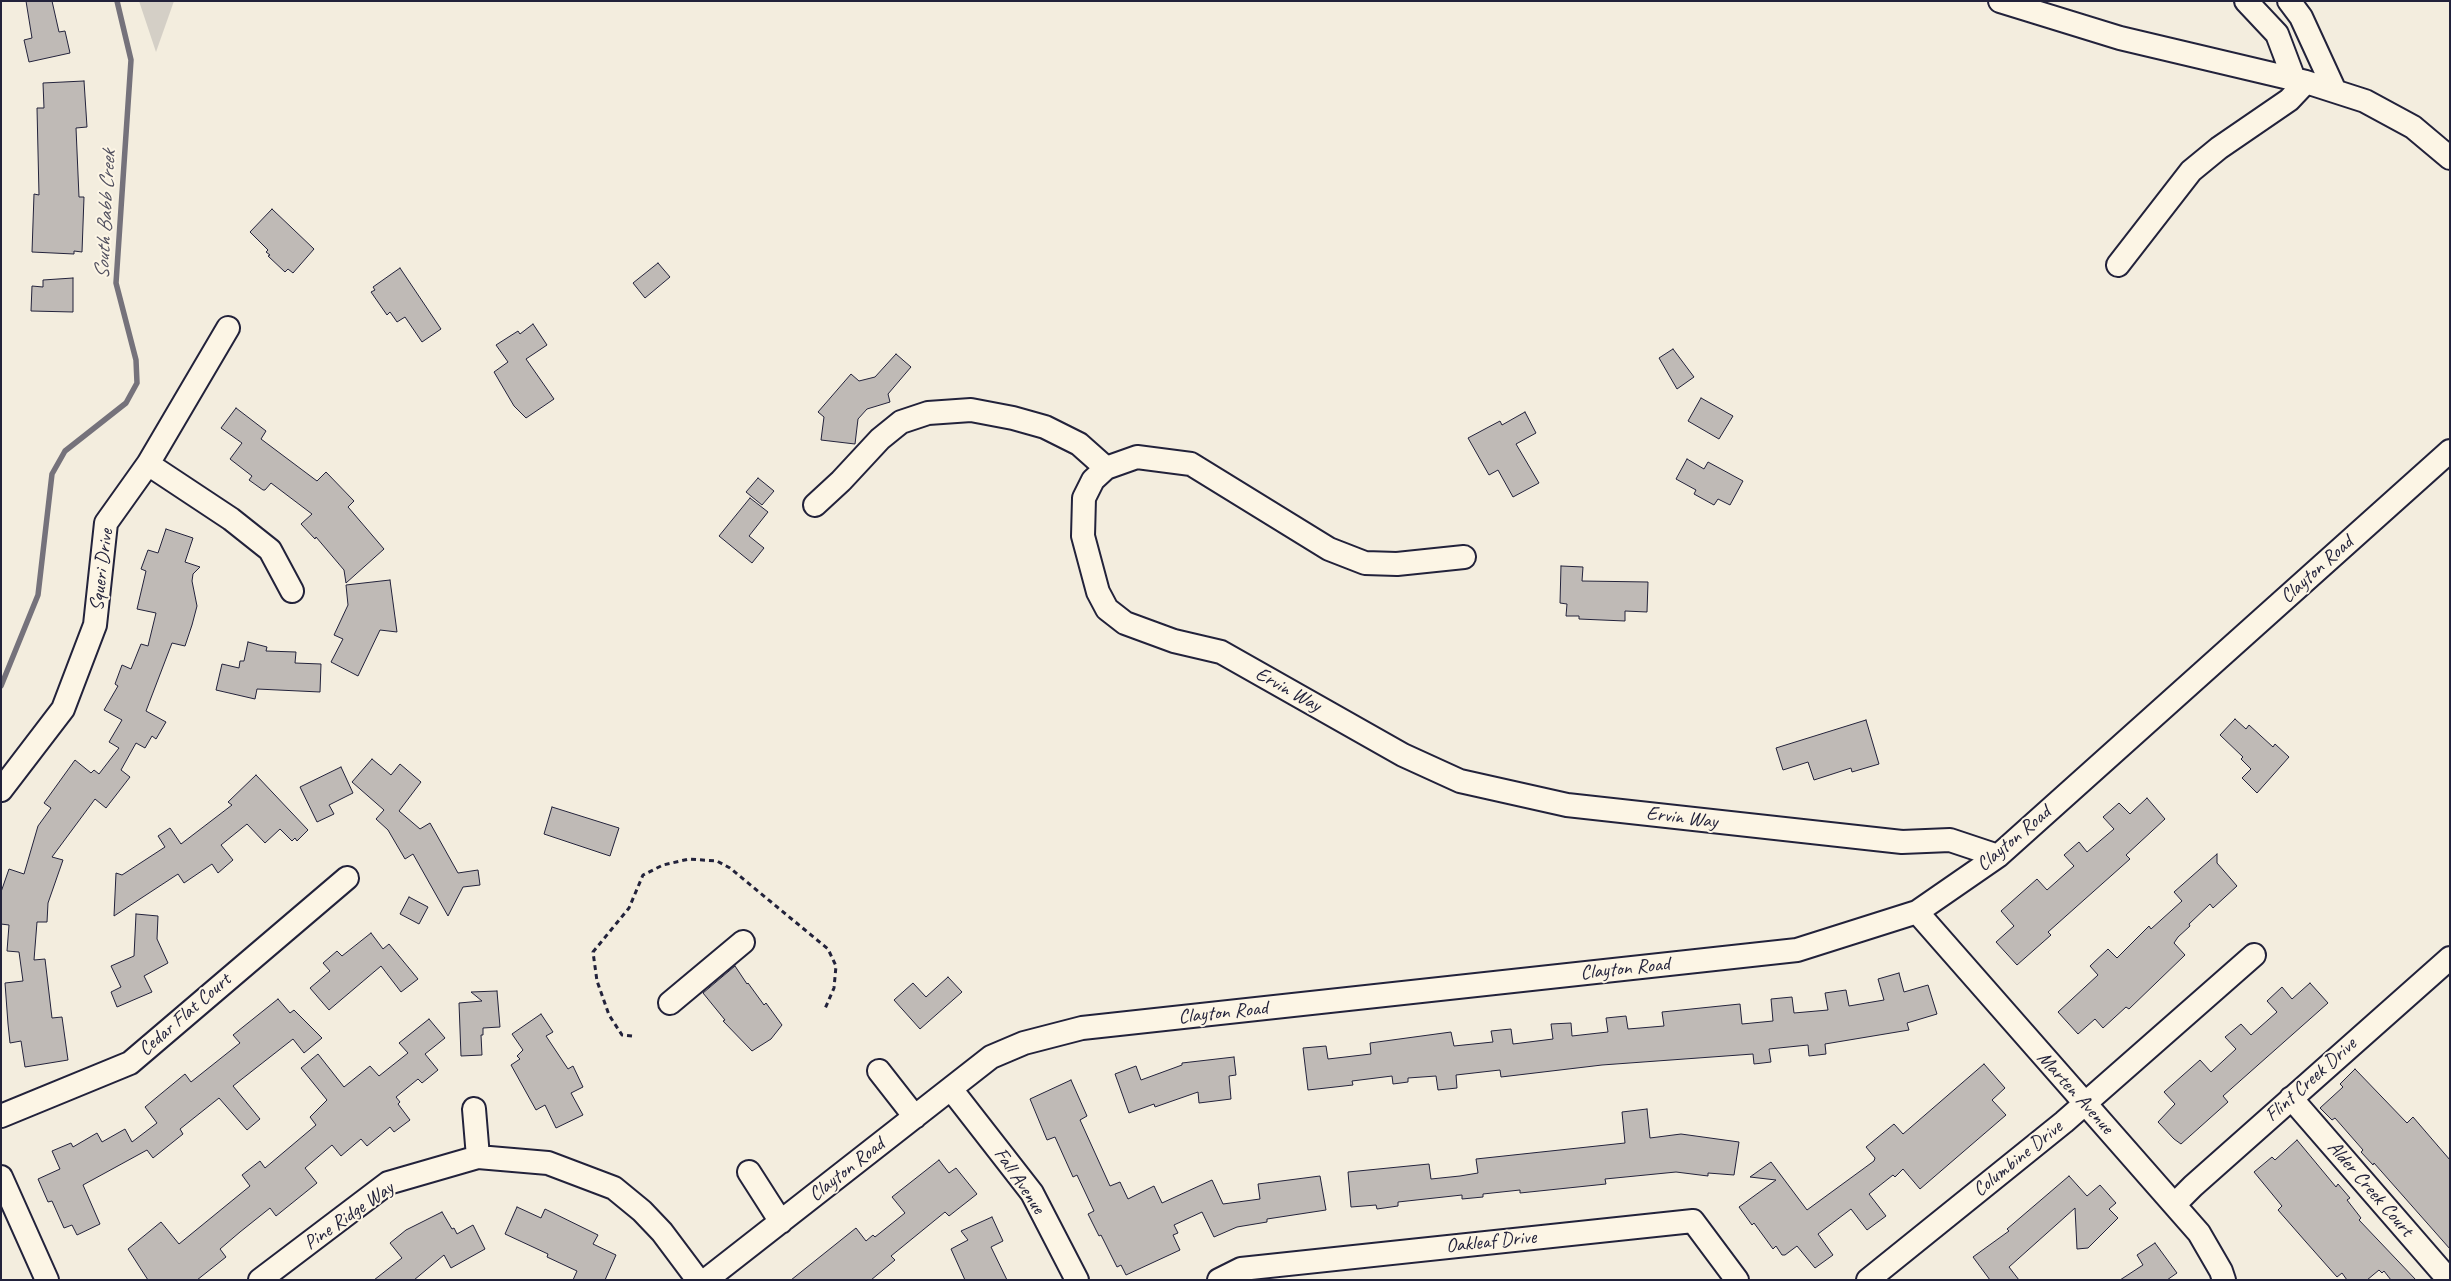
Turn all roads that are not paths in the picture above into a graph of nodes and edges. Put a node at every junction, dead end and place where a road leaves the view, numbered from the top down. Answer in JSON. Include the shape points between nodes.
{"nodes":[{"id":1,"x":2000,"y":1,"type":"edge"},
{"id":2,"x":2246,"y":1,"type":"edge"},
{"id":3,"x":2289,"y":1,"type":"edge"},
{"id":4,"x":2300,"y":81,"type":"junction"},
{"id":5,"x":2335,"y":91,"type":"junction"},
{"id":6,"x":2450,"y":158,"type":"edge"},
{"id":7,"x":2118,"y":265,"type":"dead end"},
{"id":8,"x":228,"y":328,"type":"dead end"},
{"id":9,"x":2450,"y":451,"type":"edge"},
{"id":10,"x":148,"y":464,"type":"junction"},
{"id":11,"x":1106,"y":468,"type":"junction"},
{"id":12,"x":815,"y":505,"type":"dead end"},
{"id":13,"x":1464,"y":557,"type":"dead end"},
{"id":14,"x":292,"y":591,"type":"dead end"},
{"id":15,"x":1,"y":790,"type":"edge"},
{"id":16,"x":1998,"y":856,"type":"junction"},
{"id":17,"x":347,"y":878,"type":"dead end"},
{"id":18,"x":1917,"y":912,"type":"junction"},
{"id":19,"x":743,"y":942,"type":"dead end"},
{"id":20,"x":2254,"y":955,"type":"dead end"},
{"id":21,"x":2450,"y":958,"type":"edge"},
{"id":22,"x":670,"y":1004,"type":"dead end"},
{"id":23,"x":879,"y":1071,"type":"dead end"},
{"id":24,"x":951,"y":1088,"type":"junction"},
{"id":25,"x":2291,"y":1098,"type":"junction"},
{"id":26,"x":2084,"y":1103,"type":"junction"},
{"id":27,"x":474,"y":1109,"type":"dead end"},
{"id":28,"x":1,"y":1116,"type":"edge"},
{"id":29,"x":915,"y":1117,"type":"junction"},
{"id":30,"x":478,"y":1157,"type":"junction"},
{"id":31,"x":749,"y":1172,"type":"dead end"},
{"id":32,"x":1,"y":1177,"type":"edge"},
{"id":33,"x":2175,"y":1204,"type":"junction"},
{"id":34,"x":780,"y":1222,"type":"junction"},
{"id":35,"x":47,"y":1280,"type":"edge"},
{"id":36,"x":260,"y":1280,"type":"edge"},
{"id":37,"x":698,"y":1280,"type":"edge"},
{"id":38,"x":706,"y":1280,"type":"edge"},
{"id":39,"x":1077,"y":1280,"type":"edge"},
{"id":40,"x":1219,"y":1280,"type":"edge"},
{"id":41,"x":1736,"y":1280,"type":"edge"},
{"id":42,"x":1868,"y":1280,"type":"edge"},
{"id":43,"x":2224,"y":1280,"type":"edge"},
{"id":44,"x":2449,"y":1280,"type":"edge"}],
"edges":[{"from":1,"to":4,"type":"street","via":[[2120,38]]},
{"from":2,"to":4,"type":"street","via":[[2277,34]]},
{"from":3,"to":5,"type":"street","via":[[2301,17]]},
{"from":4,"to":5,"type":"street"},
{"from":4,"to":7,"type":"street","via":[[2289,100],[2191,171]]},
{"from":5,"to":6,"type":"street","via":[[2365,101],[2413,127]]},
{"from":8,"to":10,"type":"street","name":"Squeri Drive"},
{"from":9,"to":16,"type":"street","name":"Clayton Road"},
{"from":10,"to":14,"type":"street","via":[[231,519],[270,550]]},
{"from":10,"to":15,"type":"street","name":"Squeri Drive","via":[[106,523],[95,625],[63,709]]},
{"from":11,"to":12,"type":"street","via":[[1079,444],[1045,427],[971,410],[928,413],[901,422],[880,439]]},
{"from":11,"to":13,"type":"street","name":"Ervin Way","via":[[1137,457],[1191,464],[1329,549],[1365,563],[1397,564]]},
{"from":11,"to":16,"type":"street","name":"Ervin Way","via":[[1093,480],[1084,498],[1083,536],[1098,592],[1107,609],[1125,623],[1174,641],[1221,652],[1403,755],[1460,781],[1567,805],[1902,842],[1950,840]]},
{"from":16,"to":18,"type":"street","name":"Clayton Road"},
{"from":17,"to":28,"type":"street","name":"Cedar Flat Court","via":[[130,1063]]},
{"from":18,"to":24,"type":"street","name":"Clayton Road","via":[[1797,950],[1082,1028],[1024,1043],[991,1058]]},
{"from":18,"to":26,"type":"street","name":"Marten Avenue"},
{"from":19,"to":22,"type":"street"},
{"from":20,"to":26,"type":"street","name":"Columbine Drive"},
{"from":21,"to":25,"type":"street","name":"Flint Creek Drive"},
{"from":23,"to":29,"type":"street"},
{"from":24,"to":29,"type":"street","name":"Clayton Road"},
{"from":24,"to":39,"type":"street","name":"Fall Avenue","via":[[1032,1193]]},
{"from":25,"to":33,"type":"street","name":"Flint Creek Drive"},
{"from":25,"to":44,"type":"street","name":"Alder Creek Court"},
{"from":26,"to":33,"type":"street","name":"Marten Avenue"},
{"from":26,"to":42,"type":"street","name":"Columbine Drive"},
{"from":27,"to":30,"type":"street"},
{"from":29,"to":34,"type":"street","name":"Clayton Road"},
{"from":30,"to":36,"type":"street","name":"Pine Ridge Way","via":[[388,1184]]},
{"from":30,"to":37,"type":"street","name":"Pine Ridge Way","via":[[548,1164],[614,1188],[662,1232]]},
{"from":31,"to":34,"type":"street"},
{"from":32,"to":35,"type":"street"},
{"from":33,"to":43,"type":"street","name":"Marten Avenue","via":[[2199,1233]]},
{"from":34,"to":38,"type":"street","name":"Clayton Road"},
{"from":40,"to":41,"type":"street","name":"Oakleaf Drive","via":[[1241,1269],[1693,1221]]}]}
